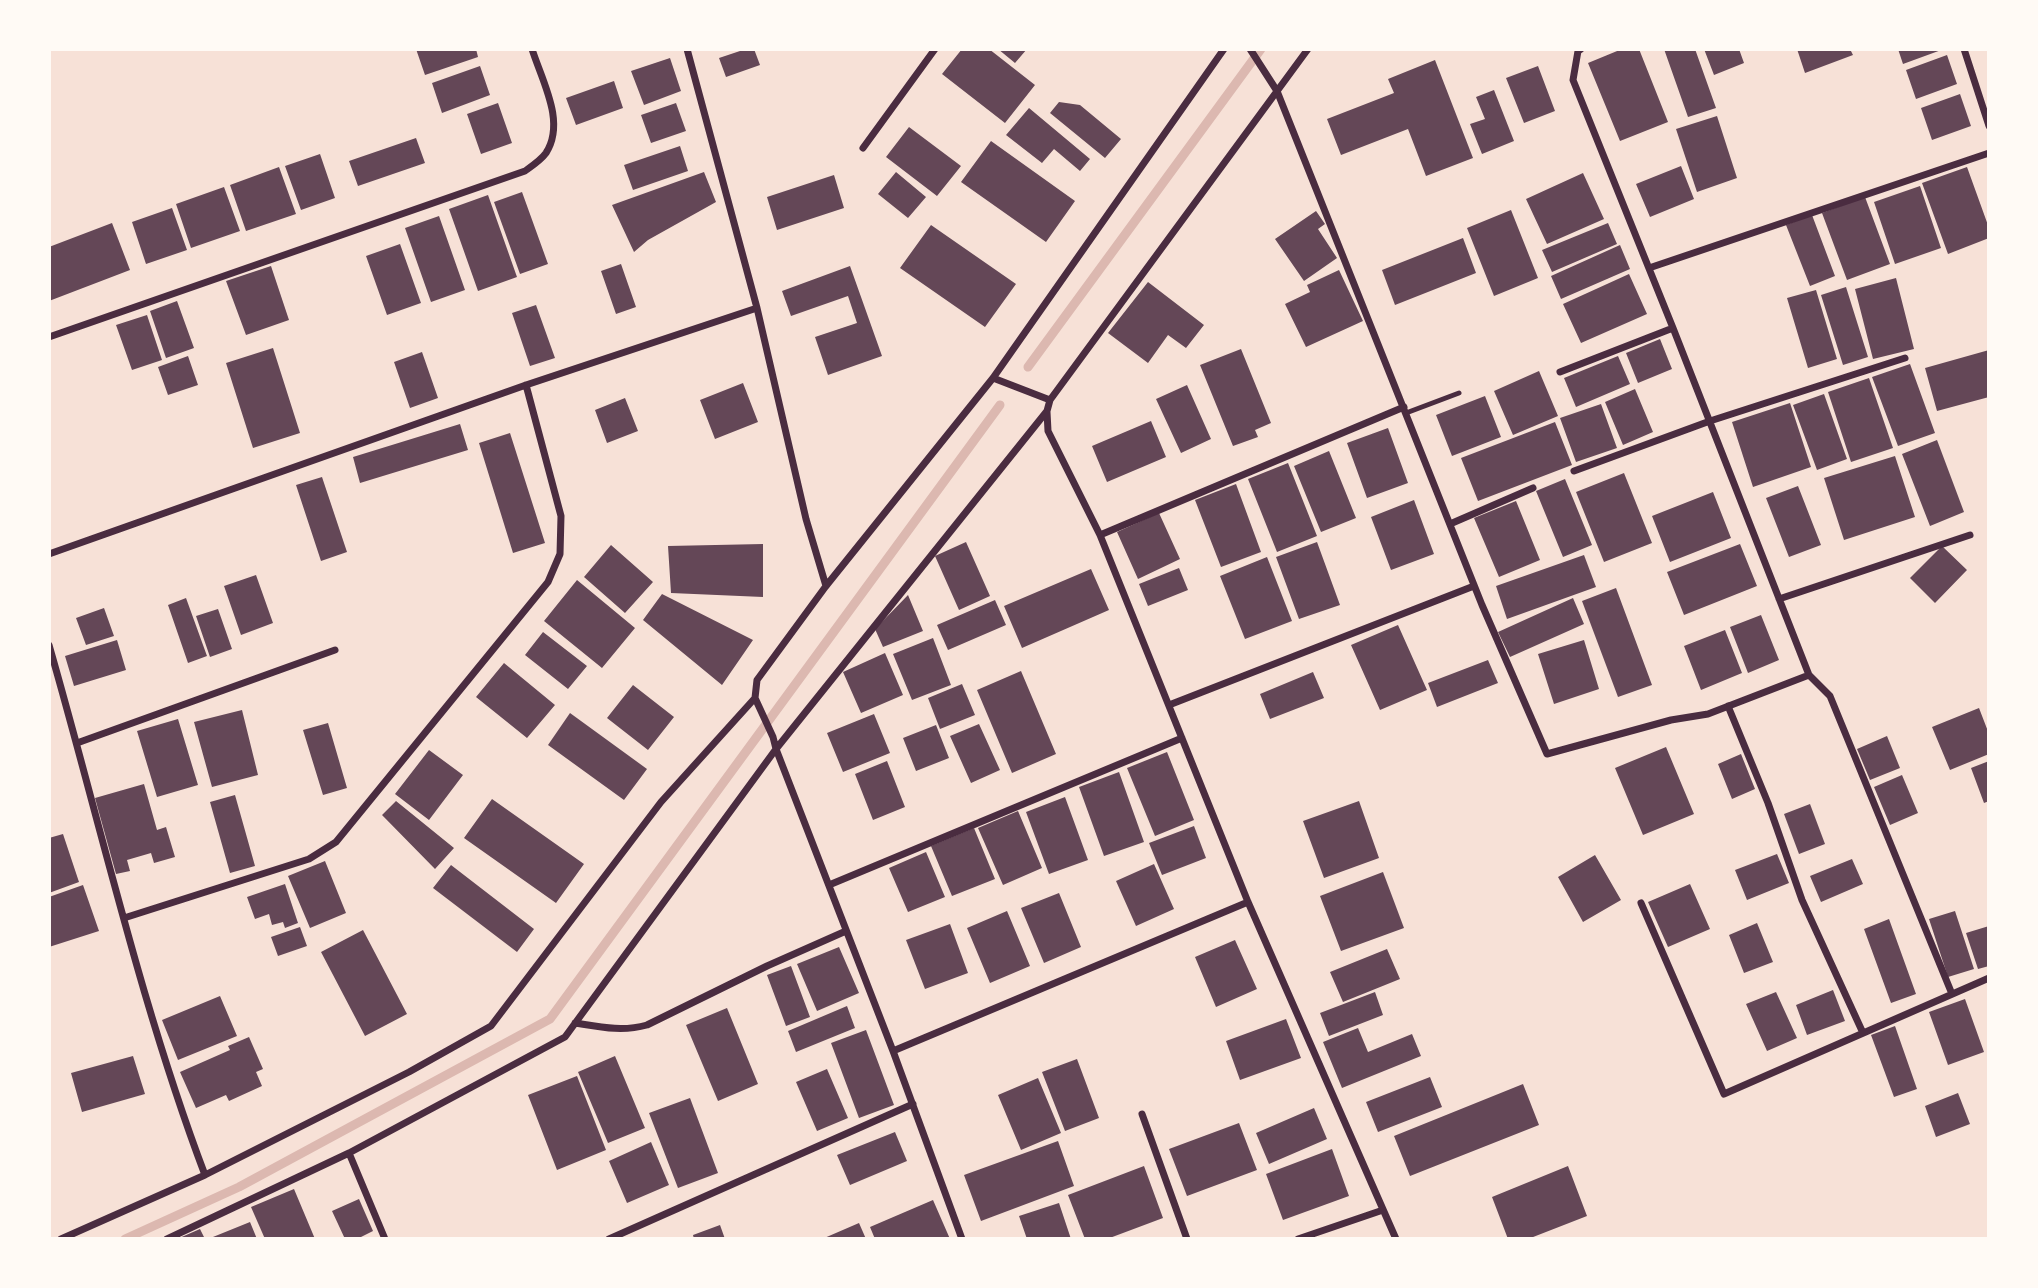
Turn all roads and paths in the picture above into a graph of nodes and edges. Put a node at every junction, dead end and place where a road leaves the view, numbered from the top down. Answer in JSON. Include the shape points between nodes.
{"nodes":[{"id":1,"x":532,"y":49,"type":"edge"},
{"id":2,"x":687,"y":49,"type":"edge"},
{"id":3,"x":935,"y":49,"type":"edge"},
{"id":4,"x":1224,"y":49,"type":"edge"},
{"id":5,"x":1250,"y":49,"type":"edge"},
{"id":6,"x":1308,"y":49,"type":"edge"},
{"id":7,"x":1581,"y":49,"type":"edge"},
{"id":8,"x":1965,"y":49,"type":"edge"},
{"id":9,"x":1277,"y":91,"type":"junction"},
{"id":10,"x":1986,"y":107,"type":"edge"},
{"id":11,"x":1989,"y":126,"type":"edge"},
{"id":12,"x":863,"y":148,"type":"dead end"},
{"id":13,"x":1989,"y":153,"type":"edge"},
{"id":14,"x":1649,"y":268,"type":"junction"},
{"id":15,"x":757,"y":309,"type":"junction"},
{"id":16,"x":1673,"y":328,"type":"junction"},
{"id":17,"x":49,"y":338,"type":"edge"},
{"id":18,"x":1905,"y":358,"type":"dead end"},
{"id":19,"x":1560,"y":372,"type":"dead end"},
{"id":20,"x":993,"y":378,"type":"junction"},
{"id":21,"x":526,"y":386,"type":"junction"},
{"id":22,"x":1459,"y":393,"type":"dead end"},
{"id":23,"x":1047,"y":399,"type":"junction"},
{"id":24,"x":1405,"y":410,"type":"junction"},
{"id":25,"x":1046,"y":411,"type":"junction"},
{"id":26,"x":1710,"y":421,"type":"junction"},
{"id":27,"x":1574,"y":471,"type":"dead end"},
{"id":28,"x":1534,"y":488,"type":"dead end"},
{"id":29,"x":1450,"y":524,"type":"junction"},
{"id":30,"x":1100,"y":535,"type":"junction"},
{"id":31,"x":1970,"y":535,"type":"dead end"},
{"id":32,"x":49,"y":554,"type":"edge"},
{"id":33,"x":826,"y":586,"type":"junction"},
{"id":34,"x":1474,"y":586,"type":"junction"},
{"id":35,"x":1779,"y":599,"type":"junction"},
{"id":36,"x":49,"y":645,"type":"edge"},
{"id":37,"x":335,"y":650,"type":"dead end"},
{"id":38,"x":1809,"y":675,"type":"junction"},
{"id":39,"x":755,"y":698,"type":"junction"},
{"id":40,"x":1169,"y":705,"type":"junction"},
{"id":41,"x":1728,"y":706,"type":"junction"},
{"id":42,"x":1182,"y":738,"type":"junction"},
{"id":43,"x":77,"y":743,"type":"junction"},
{"id":44,"x":776,"y":749,"type":"junction"},
{"id":45,"x":829,"y":885,"type":"junction"},
{"id":46,"x":1248,"y":902,"type":"junction"},
{"id":47,"x":1642,"y":903,"type":"dead end"},
{"id":48,"x":124,"y":918,"type":"junction"},
{"id":49,"x":846,"y":930,"type":"junction"},
{"id":50,"x":1989,"y":978,"type":"edge"},
{"id":51,"x":1952,"y":994,"type":"junction"},
{"id":52,"x":575,"y":1023,"type":"junction"},
{"id":53,"x":1863,"y":1033,"type":"junction"},
{"id":54,"x":893,"y":1051,"type":"junction"},
{"id":55,"x":913,"y":1104,"type":"junction"},
{"id":56,"x":1142,"y":1114,"type":"dead end"},
{"id":57,"x":349,"y":1153,"type":"junction"},
{"id":58,"x":205,"y":1175,"type":"junction"},
{"id":59,"x":1384,"y":1210,"type":"junction"},
{"id":60,"x":61,"y":1239,"type":"edge"},
{"id":61,"x":167,"y":1239,"type":"edge"},
{"id":62,"x":385,"y":1239,"type":"edge"},
{"id":63,"x":610,"y":1239,"type":"edge"},
{"id":64,"x":962,"y":1239,"type":"edge"},
{"id":65,"x":1187,"y":1239,"type":"edge"},
{"id":66,"x":1298,"y":1239,"type":"edge"},
{"id":67,"x":1396,"y":1239,"type":"edge"}],
"edges":[{"from":1,"to":17,"type":"street","via":[[555,120],[554,139],[545,156],[525,171]]},
{"from":2,"to":15,"type":"street"},
{"from":3,"to":12,"type":"street"},
{"from":4,"to":20,"type":"street"},
{"from":5,"to":9,"type":"street"},
{"from":6,"to":9,"type":"street"},
{"from":7,"to":14,"type":"street","via":[[1573,80]]},
{"from":8,"to":10,"type":"street"},
{"from":9,"to":23,"type":"street"},
{"from":9,"to":24,"type":"street"},
{"from":10,"to":11,"type":"street"},
{"from":13,"to":14,"type":"street"},
{"from":14,"to":16,"type":"street"},
{"from":15,"to":21,"type":"street"},
{"from":15,"to":33,"type":"street"},
{"from":16,"to":19,"type":"street"},
{"from":16,"to":26,"type":"street"},
{"from":18,"to":26,"type":"street"},
{"from":20,"to":23,"type":"street"},
{"from":20,"to":33,"type":"street"},
{"from":21,"to":32,"type":"street"},
{"from":21,"to":48,"type":"street","via":[[561,516],[559,554],[548,582],[336,842],[309,859]]},
{"from":22,"to":24,"type":"lane"},
{"from":23,"to":25,"type":"street"},
{"from":24,"to":29,"type":"street"},
{"from":24,"to":30,"type":"street"},
{"from":25,"to":30,"type":"street","via":[[1048,431]]},
{"from":25,"to":44,"type":"street"},
{"from":26,"to":27,"type":"street"},
{"from":26,"to":35,"type":"street"},
{"from":28,"to":29,"type":"street"},
{"from":29,"to":34,"type":"street"},
{"from":30,"to":40,"type":"street"},
{"from":31,"to":35,"type":"street"},
{"from":33,"to":39,"type":"street","via":[[757,680]]},
{"from":34,"to":40,"type":"street"},
{"from":34,"to":41,"type":"street","via":[[1546,754]]},
{"from":35,"to":38,"type":"street"},
{"from":36,"to":43,"type":"street"},
{"from":37,"to":43,"type":"street"},
{"from":38,"to":41,"type":"street"},
{"from":38,"to":51,"type":"street","via":[[1830,696]]},
{"from":39,"to":44,"type":"street"},
{"from":39,"to":58,"type":"street","via":[[661,802],[491,1026]]},
{"from":40,"to":42,"type":"street"},
{"from":41,"to":53,"type":"street","via":[[1802,900]]},
{"from":42,"to":45,"type":"street"},
{"from":42,"to":46,"type":"street"},
{"from":43,"to":48,"type":"street"},
{"from":44,"to":45,"type":"street"},
{"from":44,"to":52,"type":"street"},
{"from":45,"to":49,"type":"street"},
{"from":46,"to":54,"type":"street"},
{"from":46,"to":59,"type":"street"},
{"from":47,"to":53,"type":"street","via":[[1724,1094]]},
{"from":48,"to":58,"type":"street"},
{"from":49,"to":52,"type":"street","via":[[647,1025],[614,1029]]},
{"from":49,"to":54,"type":"street"},
{"from":50,"to":51,"type":"street"},
{"from":51,"to":53,"type":"street"},
{"from":52,"to":57,"type":"street","via":[[565,1037]]},
{"from":54,"to":55,"type":"street"},
{"from":55,"to":63,"type":"street"},
{"from":55,"to":64,"type":"street"},
{"from":56,"to":65,"type":"street"},
{"from":57,"to":61,"type":"street"},
{"from":57,"to":62,"type":"street"},
{"from":58,"to":60,"type":"street"},
{"from":59,"to":66,"type":"street"},
{"from":59,"to":67,"type":"street"}]}
